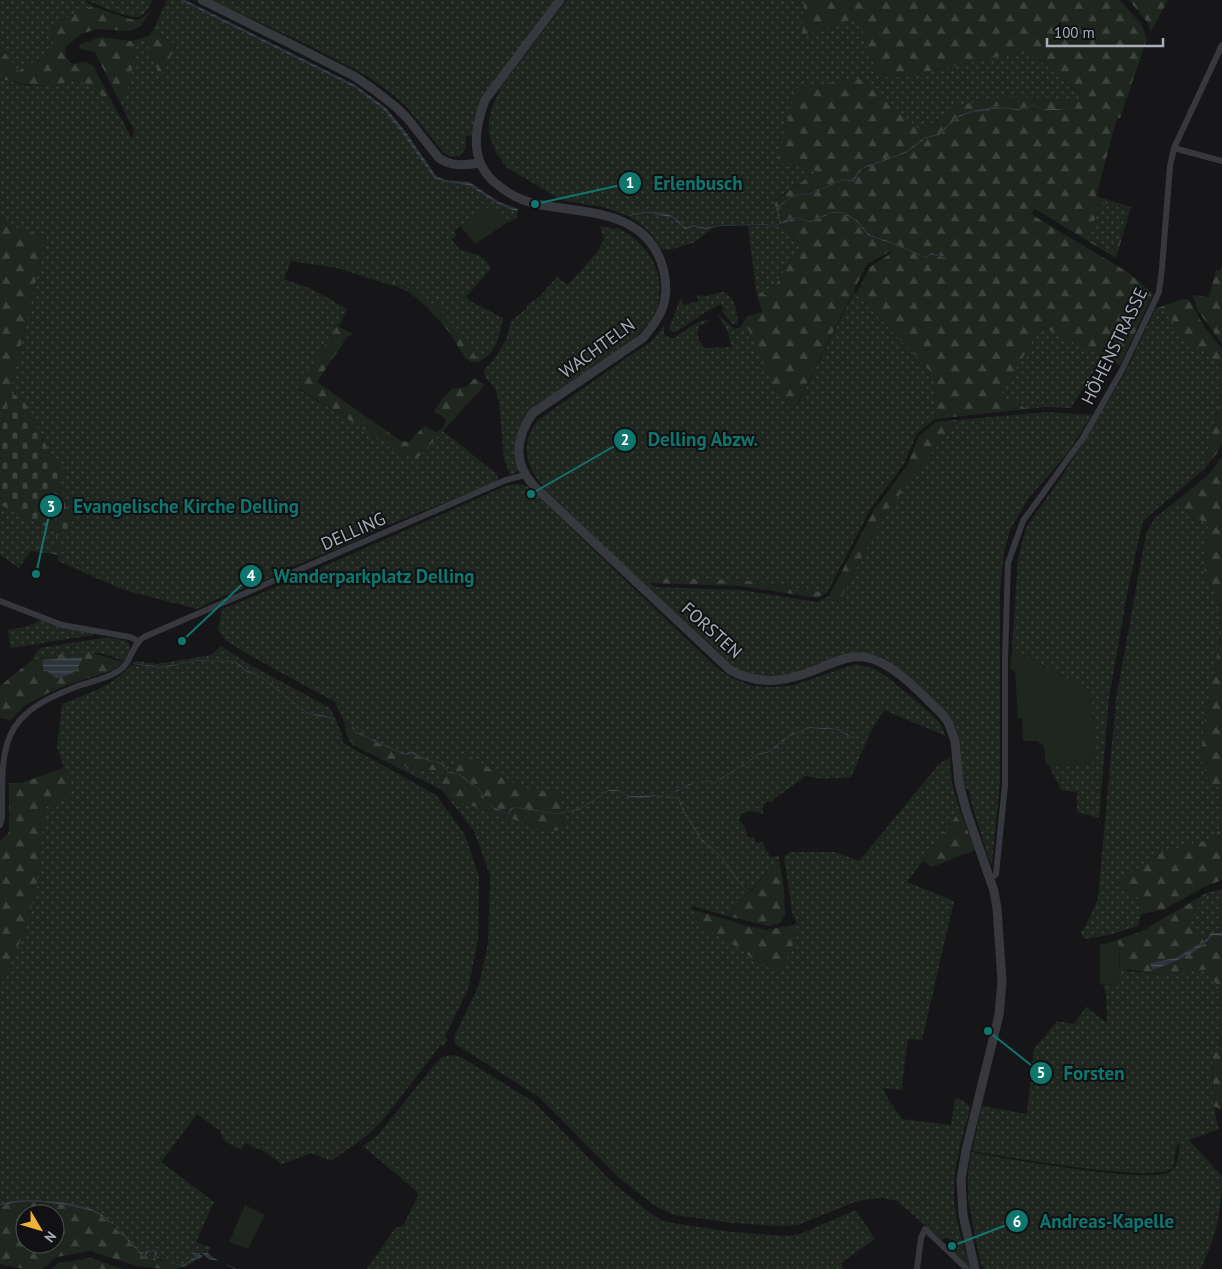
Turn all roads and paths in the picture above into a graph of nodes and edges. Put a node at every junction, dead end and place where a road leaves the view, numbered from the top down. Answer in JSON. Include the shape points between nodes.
{"nodes":[{"id":1,"x":202,"y":0,"type":"edge"},
{"id":2,"x":560,"y":0,"type":"edge"},
{"id":3,"x":1222,"y":45,"type":"edge"},
{"id":4,"x":1174,"y":148,"type":"junction"},
{"id":5,"x":1222,"y":161,"type":"edge"},
{"id":6,"x":480,"y":163,"type":"junction"},
{"id":7,"x":525,"y":475,"type":"junction"},
{"id":8,"x":0,"y":601,"type":"edge"},
{"id":9,"x":138,"y":641,"type":"junction"},
{"id":10,"x":0,"y":825,"type":"edge"},
{"id":11,"x":990,"y":880,"type":"junction"},
{"id":12,"x":917,"y":1269,"type":"edge"},
{"id":13,"x":967,"y":1269,"type":"edge"},
{"id":14,"x":975,"y":1269,"type":"edge"}],
"edges":[{"from":1,"to":6,"type":"street","via":[[354,76],[396,107],[447,164]]},
{"from":2,"to":6,"type":"street","via":[[485,100],[476,136]]},
{"from":3,"to":4,"type":"street","name":"HÖHENSTRASSE"},
{"from":4,"to":5,"type":"street"},
{"from":4,"to":11,"type":"street","name":"HÖHENSTRASSE","via":[[1159,292],[1122,370],[1083,438],[1023,521],[1008,563],[1005,785],[996,874]]},
{"from":6,"to":7,"type":"street","name":"WACHTELN","via":[[494,183],[510,194],[535,204],[602,213],[636,228],[658,256],[666,281],[663,308],[643,338],[533,413],[525,425],[518,448]]},
{"from":7,"to":9,"type":"street","name":"DELLING","via":[[506,480]]},
{"from":7,"to":11,"type":"street","name":"FORSTEN","via":[[730,670],[750,679],[779,681],[858,656],[892,669],[916,689],[942,714],[956,742],[959,783]]},
{"from":8,"to":9,"type":"street","via":[[62,625]]},
{"from":9,"to":10,"type":"street","via":[[123,668],[108,677],[36,704],[13,725],[2,768]]},
{"from":11,"to":14,"type":"street","name":"FORSTEN","via":[[997,908],[1001,1003],[961,1180],[963,1215]]},
{"from":12,"to":13,"type":"street","via":[[925,1229]]}]}
